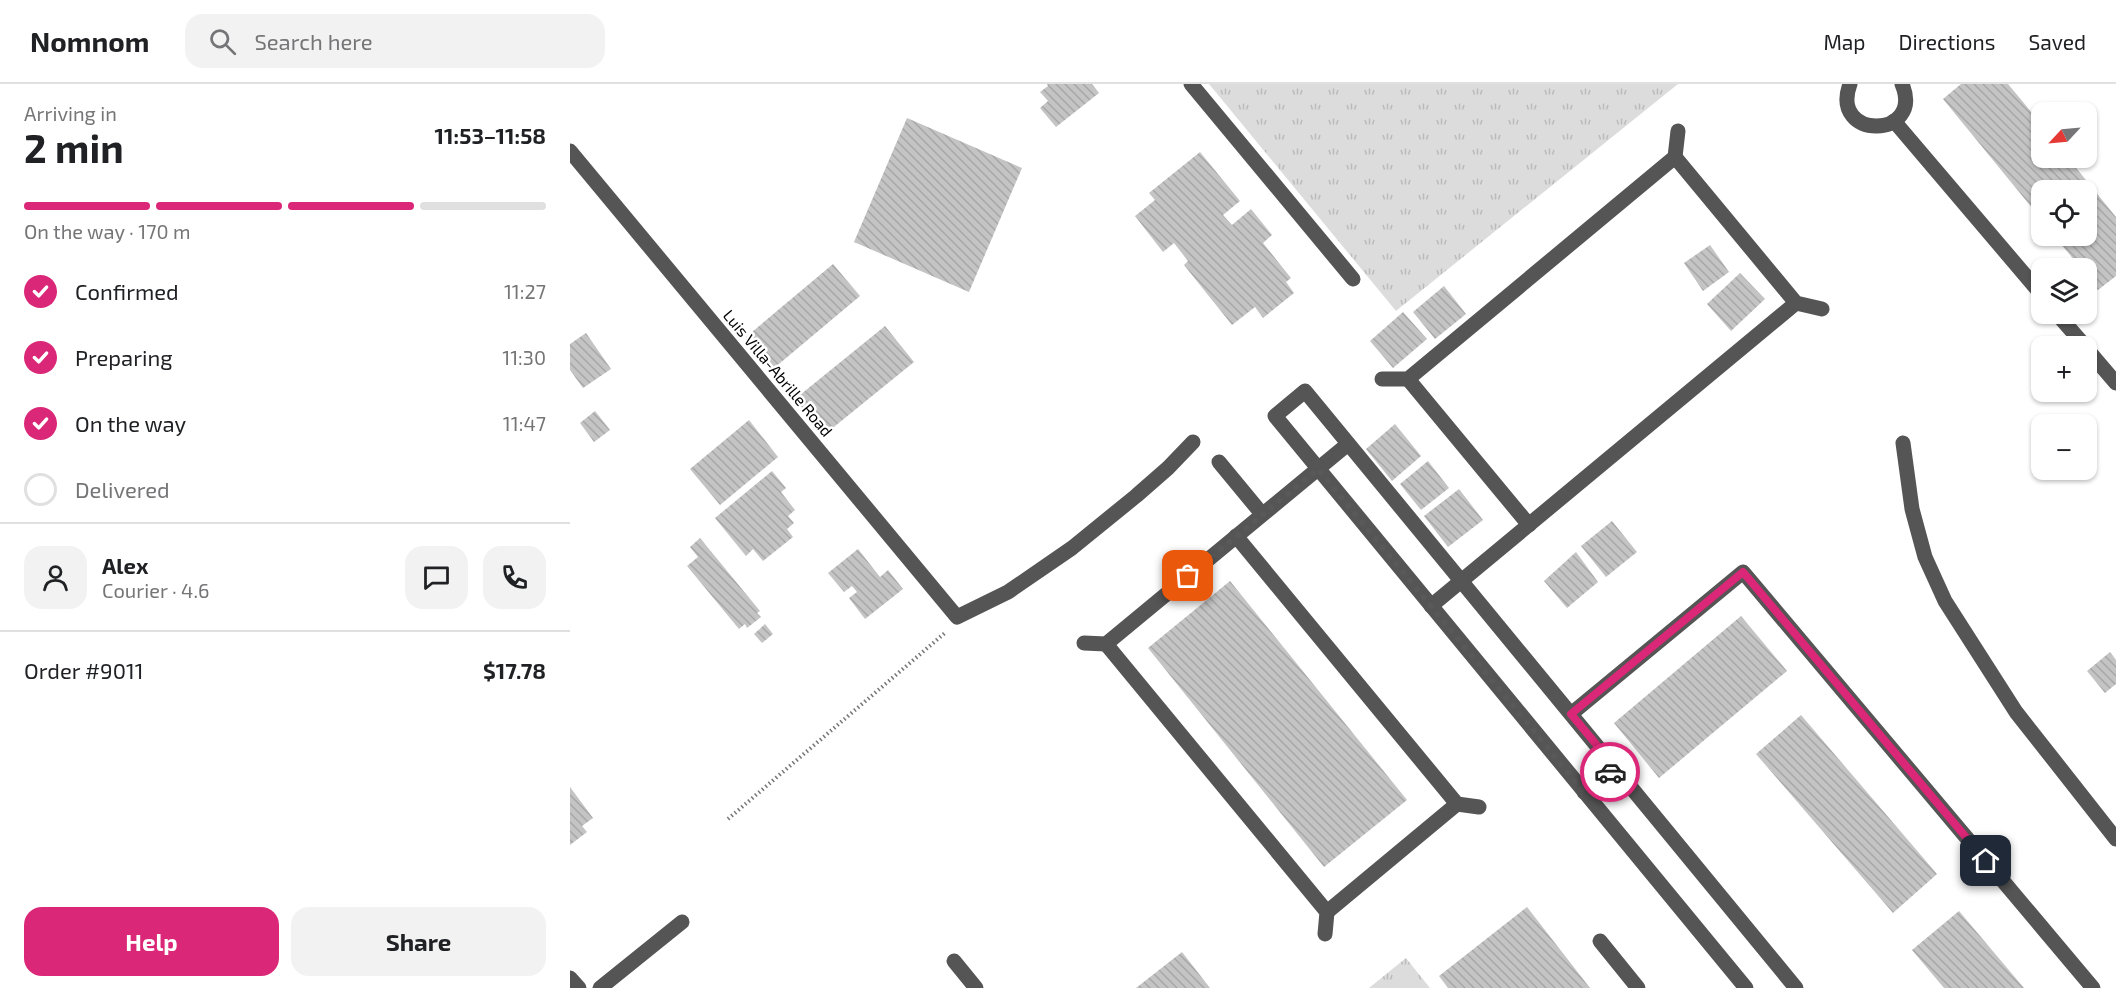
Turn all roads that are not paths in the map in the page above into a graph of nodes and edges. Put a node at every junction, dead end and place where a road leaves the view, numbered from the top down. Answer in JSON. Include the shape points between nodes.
{"nodes":[{"id":1,"x":1191,"y":84,"type":"edge"},
{"id":2,"x":1850,"y":84,"type":"edge"},
{"id":3,"x":1902,"y":84,"type":"edge"},
{"id":4,"x":1894,"y":121,"type":"junction"},
{"id":5,"x":1678,"y":131,"type":"dead end"},
{"id":6,"x":570,"y":151,"type":"edge"},
{"id":7,"x":1675,"y":157,"type":"junction"},
{"id":8,"x":1353,"y":279,"type":"dead end"},
{"id":9,"x":2031,"y":282,"type":"edge"},
{"id":10,"x":1796,"y":303,"type":"junction"},
{"id":11,"x":1822,"y":309,"type":"dead end"},
{"id":12,"x":2066,"y":324,"type":"edge"},
{"id":13,"x":2076,"y":336,"type":"edge"},
{"id":14,"x":2097,"y":360,"type":"edge"},
{"id":15,"x":1382,"y":379,"type":"dead end"},
{"id":16,"x":1408,"y":379,"type":"junction"},
{"id":17,"x":2116,"y":383,"type":"edge"},
{"id":18,"x":1193,"y":442,"type":"dead end"},
{"id":19,"x":1903,"y":443,"type":"dead end"},
{"id":20,"x":1348,"y":444,"type":"junction"},
{"id":21,"x":1219,"y":462,"type":"dead end"},
{"id":22,"x":1318,"y":469,"type":"junction"},
{"id":23,"x":1262,"y":514,"type":"junction"},
{"id":24,"x":1528,"y":525,"type":"junction"},
{"id":25,"x":1236,"y":536,"type":"junction"},
{"id":26,"x":1462,"y":581,"type":"junction"},
{"id":27,"x":1431,"y":606,"type":"junction"},
{"id":28,"x":1084,"y":643,"type":"dead end"},
{"id":29,"x":1106,"y":644,"type":"junction"},
{"id":30,"x":1571,"y":714,"type":"junction"},
{"id":31,"x":1615,"y":767,"type":"junction"},
{"id":32,"x":1584,"y":792,"type":"junction"},
{"id":33,"x":1457,"y":804,"type":"junction"},
{"id":34,"x":1479,"y":807,"type":"dead end"},
{"id":35,"x":2116,"y":839,"type":"edge"},
{"id":36,"x":1327,"y":912,"type":"junction"},
{"id":37,"x":682,"y":922,"type":"dead end"},
{"id":38,"x":1325,"y":934,"type":"dead end"},
{"id":39,"x":1600,"y":941,"type":"dead end"},
{"id":40,"x":954,"y":961,"type":"dead end"},
{"id":41,"x":570,"y":978,"type":"edge"},
{"id":42,"x":579,"y":988,"type":"edge"},
{"id":43,"x":600,"y":988,"type":"edge"},
{"id":44,"x":976,"y":988,"type":"edge"},
{"id":45,"x":1638,"y":988,"type":"edge"},
{"id":46,"x":1746,"y":988,"type":"edge"},
{"id":47,"x":1796,"y":988,"type":"edge"},
{"id":48,"x":2093,"y":988,"type":"edge"}],
"edges":[{"from":1,"to":8,"type":"street"},
{"from":2,"to":4,"type":"street","via":[[1847,104],[1858,121],[1876,127]]},
{"from":3,"to":4,"type":"street","via":[[1905,105]]},
{"from":4,"to":9,"type":"street"},
{"from":5,"to":7,"type":"street"},
{"from":6,"to":18,"type":"street","name":"Luis Villa-Abrille Road","via":[[957,617],[1008,592],[1072,548],[1144,489]]},
{"from":7,"to":10,"type":"street"},
{"from":7,"to":16,"type":"street"},
{"from":10,"to":11,"type":"street"},
{"from":10,"to":24,"type":"street"},
{"from":12,"to":13,"type":"street"},
{"from":14,"to":17,"type":"street"},
{"from":15,"to":16,"type":"street"},
{"from":16,"to":24,"type":"street"},
{"from":19,"to":35,"type":"street","via":[[1912,509],[1925,557],[1945,601],[2016,712]]},
{"from":20,"to":22,"type":"street"},
{"from":20,"to":22,"type":"street","via":[[1305,391],[1275,416]]},
{"from":20,"to":26,"type":"street"},
{"from":21,"to":23,"type":"street"},
{"from":22,"to":23,"type":"street"},
{"from":22,"to":27,"type":"street"},
{"from":23,"to":25,"type":"street"},
{"from":24,"to":26,"type":"street"},
{"from":25,"to":29,"type":"street"},
{"from":25,"to":33,"type":"street"},
{"from":26,"to":27,"type":"street"},
{"from":26,"to":30,"type":"street"},
{"from":27,"to":32,"type":"street"},
{"from":28,"to":29,"type":"street"},
{"from":29,"to":36,"type":"street"},
{"from":30,"to":31,"type":"street"},
{"from":30,"to":48,"type":"street","via":[[1743,572]]},
{"from":31,"to":32,"type":"street"},
{"from":31,"to":47,"type":"street"},
{"from":32,"to":46,"type":"street"},
{"from":33,"to":34,"type":"street"},
{"from":33,"to":36,"type":"street"},
{"from":36,"to":38,"type":"street"},
{"from":37,"to":43,"type":"street"},
{"from":39,"to":45,"type":"street"},
{"from":40,"to":44,"type":"street"},
{"from":41,"to":42,"type":"street"}]}
